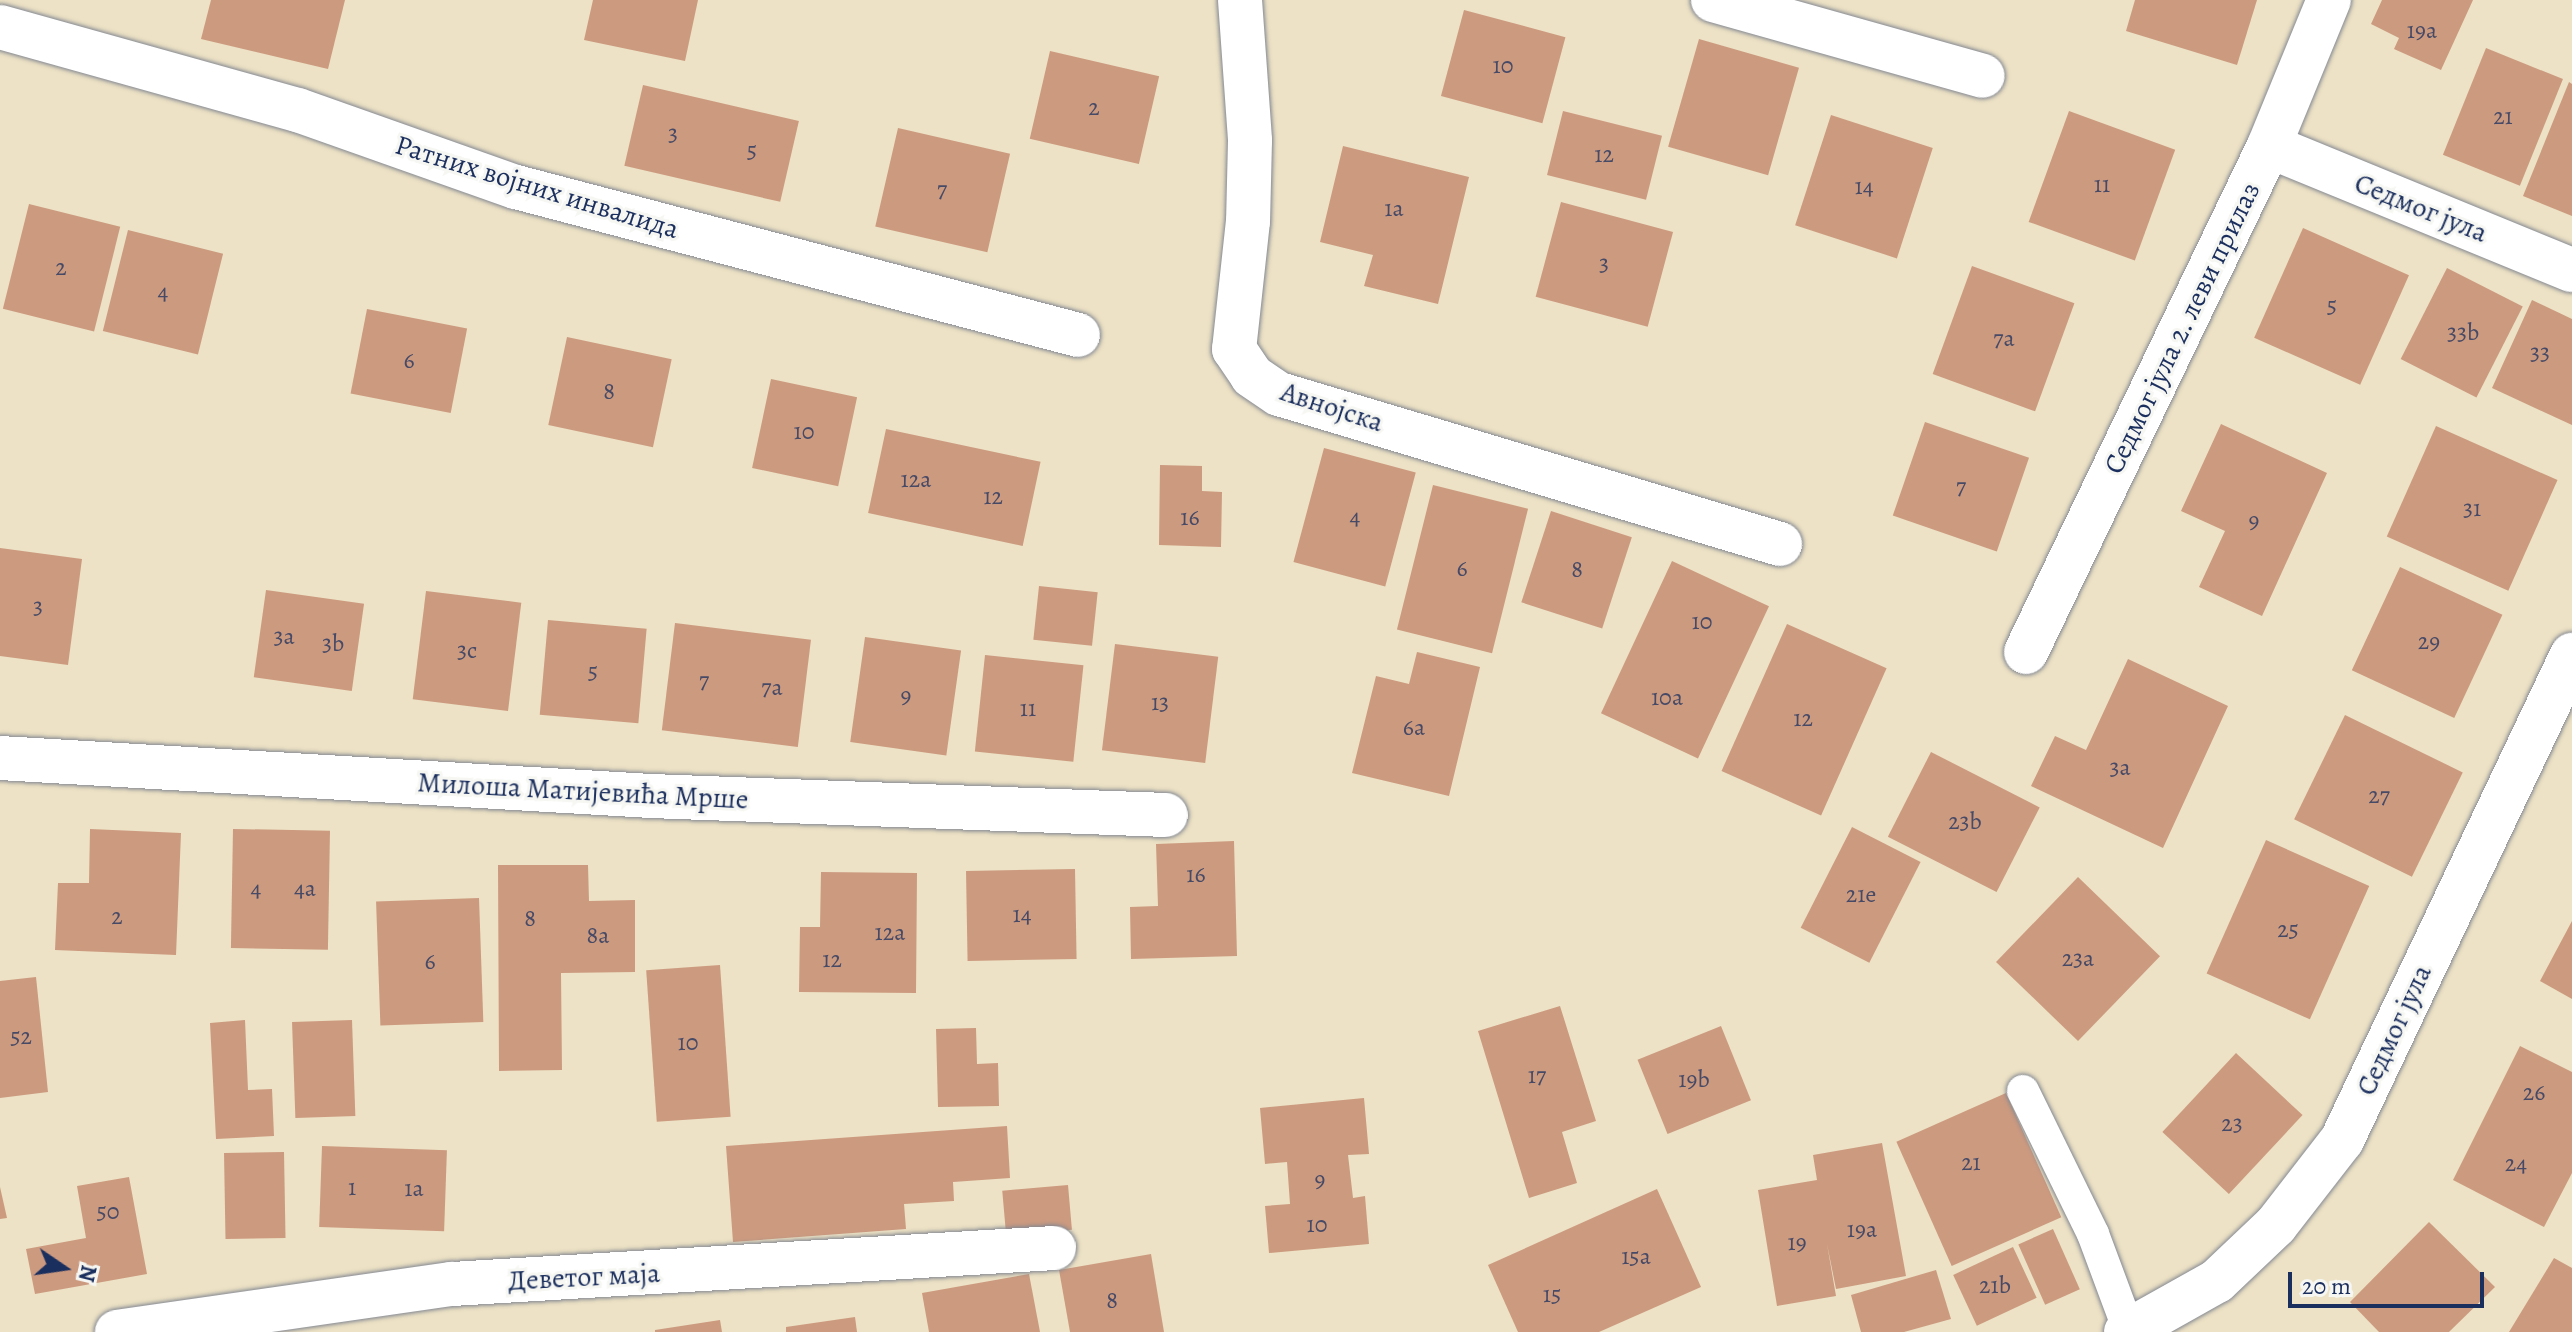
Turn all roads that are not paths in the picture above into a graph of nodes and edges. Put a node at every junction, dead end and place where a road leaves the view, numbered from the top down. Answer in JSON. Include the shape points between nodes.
{"nodes":[{"id":1,"x":1240,"y":0,"type":"edge"},
{"id":2,"x":1713,"y":0,"type":"edge"},
{"id":3,"x":2329,"y":0,"type":"edge"},
{"id":4,"x":0,"y":27,"type":"edge"},
{"id":5,"x":1983,"y":76,"type":"dead end"},
{"id":6,"x":2269,"y":146,"type":"junction"},
{"id":7,"x":2572,"y":270,"type":"edge"},
{"id":8,"x":1078,"y":335,"type":"dead end"},
{"id":9,"x":1780,"y":544,"type":"dead end"},
{"id":10,"x":2026,"y":652,"type":"dead end"},
{"id":11,"x":2572,"y":655,"type":"edge"},
{"id":12,"x":0,"y":758,"type":"edge"},
{"id":13,"x":1166,"y":815,"type":"dead end"},
{"id":14,"x":2023,"y":1091,"type":"dead end"},
{"id":15,"x":1054,"y":1248,"type":"dead end"},
{"id":16,"x":2128,"y":1331,"type":"edge"},
{"id":17,"x":117,"y":1332,"type":"edge"}],
"edges":[{"from":1,"to":9,"type":"street","name":"Авнојска","via":[[1249,157],[1234,349],[1252,376],[1279,394]]},
{"from":2,"to":5,"type":"street"},
{"from":3,"to":6,"type":"street","name":"Седмог јула 2. леви прилаз"},
{"from":4,"to":8,"type":"street","name":"Ратних војних инвалида","via":[[298,110],[516,187]]},
{"from":6,"to":7,"type":"street","name":"Седмог јула"},
{"from":6,"to":10,"type":"street","name":"Седмог јула 2. леви прилаз"},
{"from":11,"to":16,"type":"street","name":"Седмог јула","via":[[2342,1140],[2276,1225],[2217,1281]]},
{"from":12,"to":13,"type":"street","name":"Милоша Матијевића Мрше","via":[[651,796]]},
{"from":14,"to":16,"type":"lane","via":[[2093,1234]]},
{"from":15,"to":17,"type":"street","name":"Деветог маја","via":[[452,1284]]}]}
